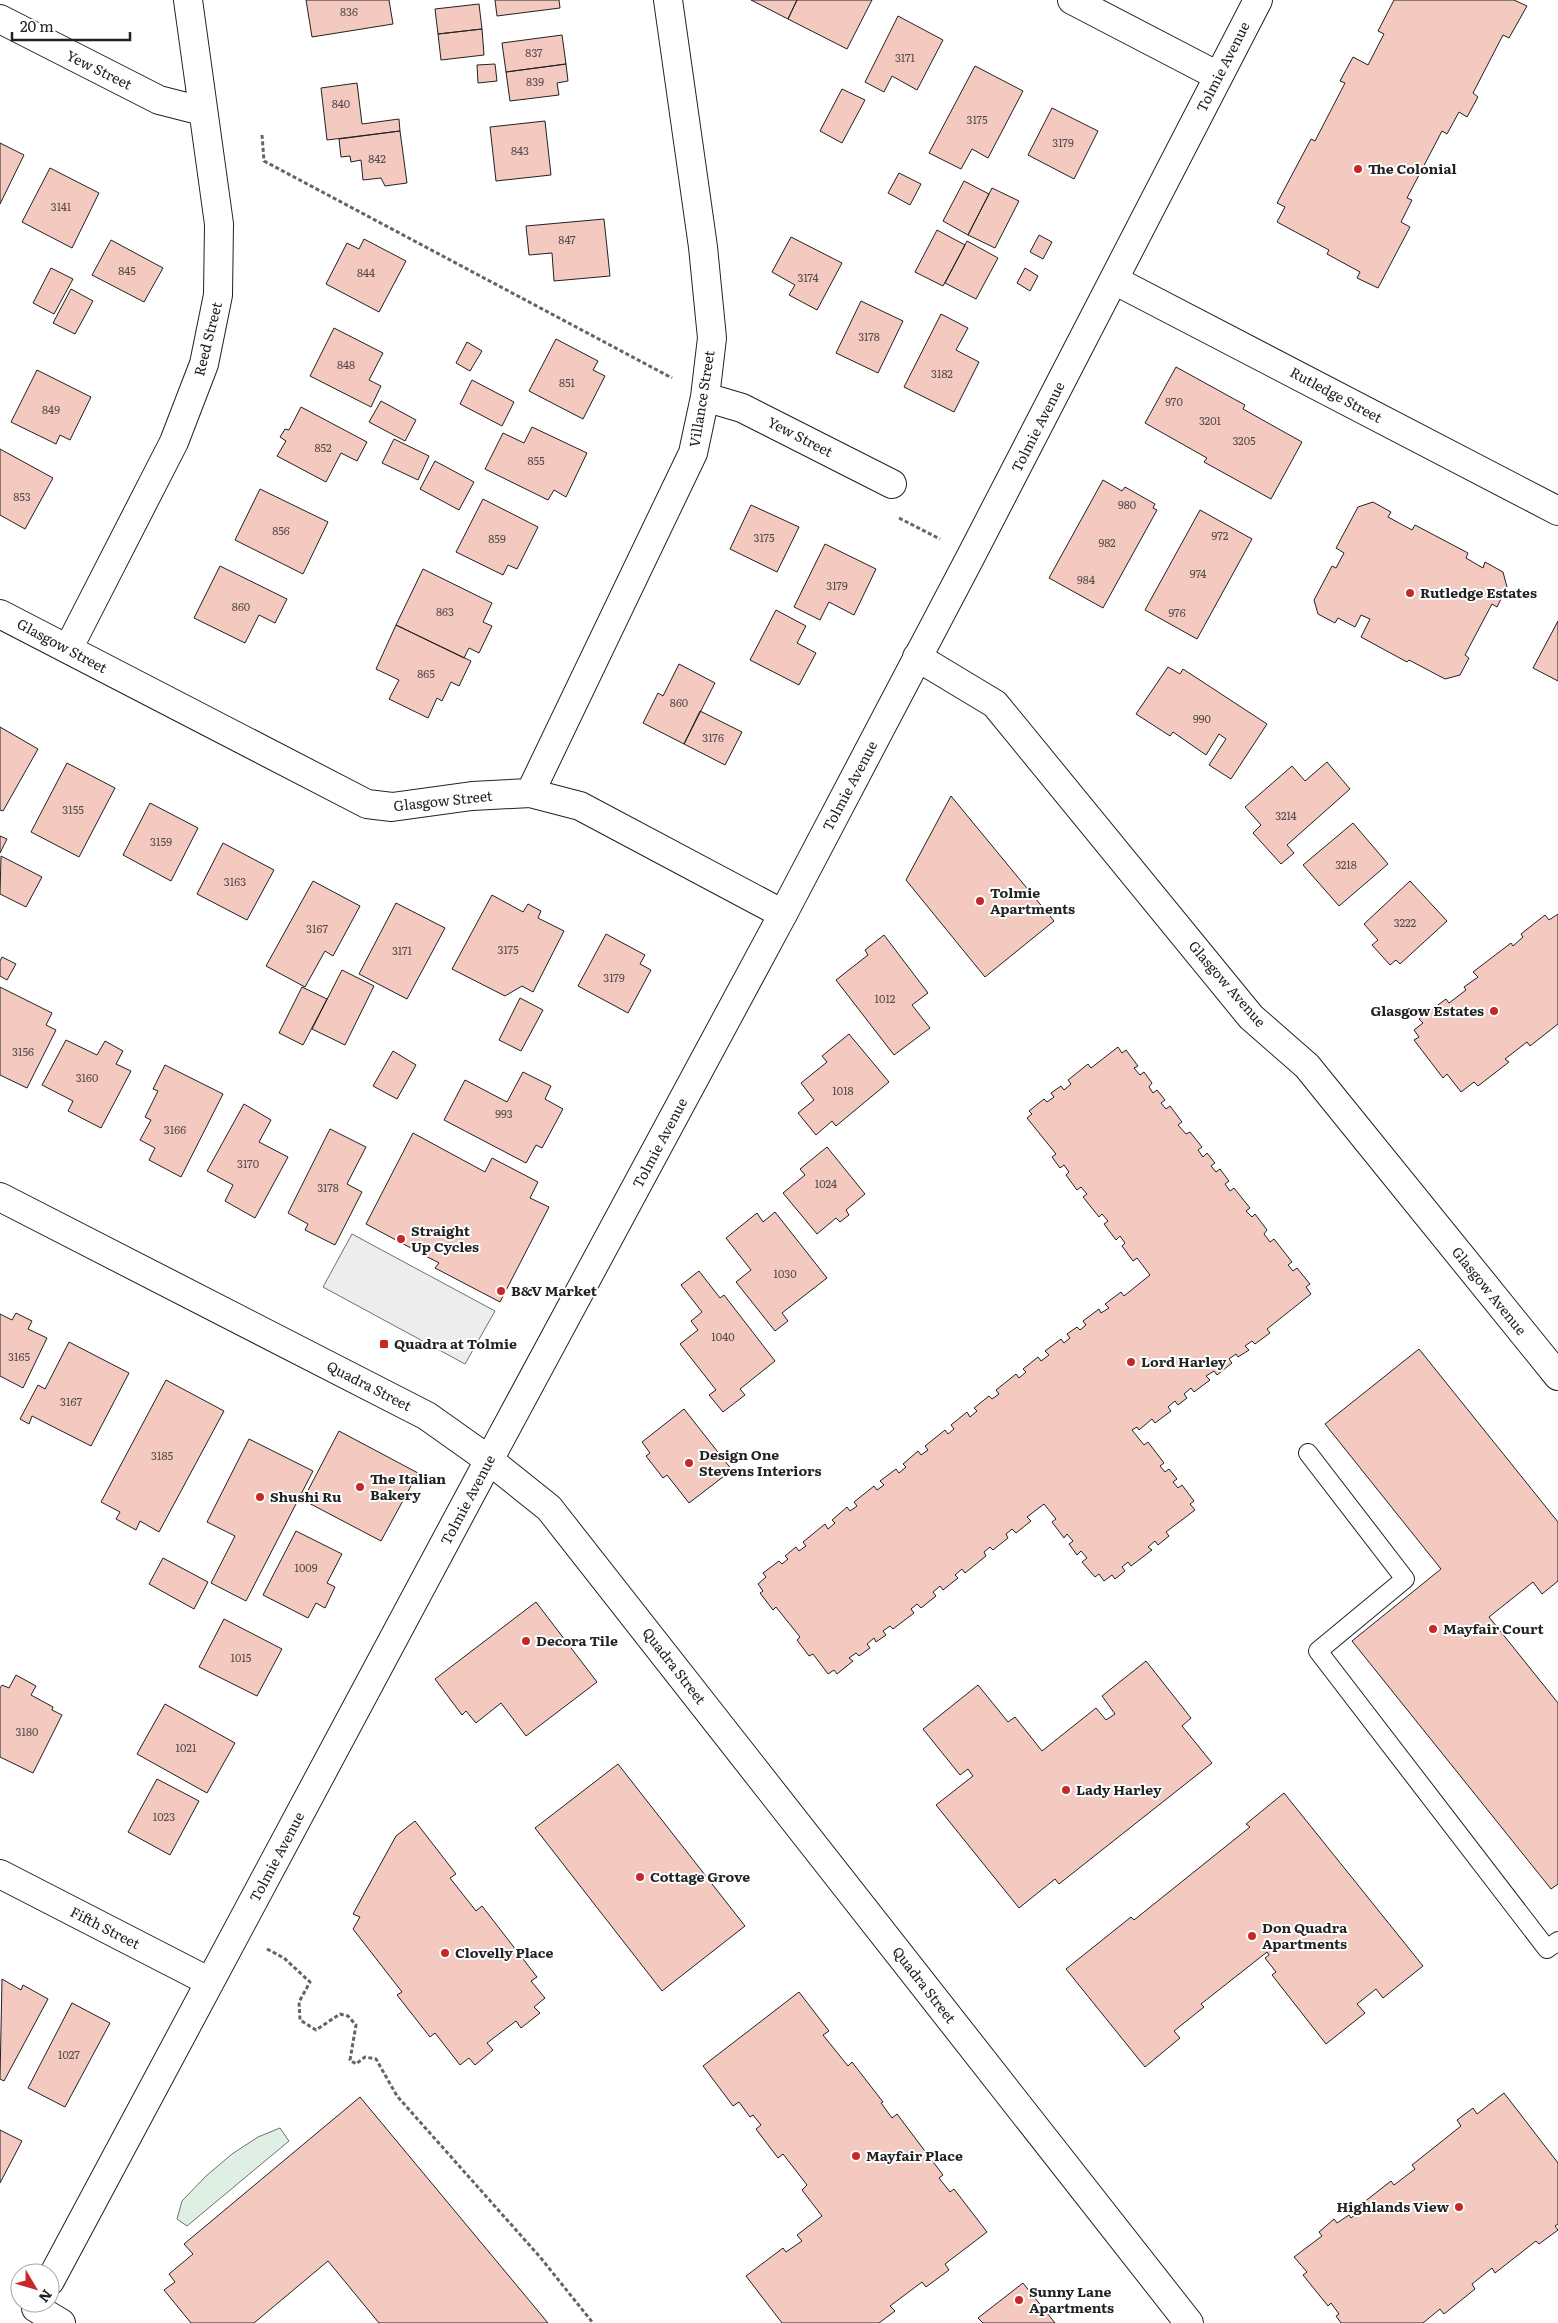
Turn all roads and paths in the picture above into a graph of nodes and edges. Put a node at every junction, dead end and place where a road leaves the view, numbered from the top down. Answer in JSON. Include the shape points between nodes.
{"nodes":[{"id":1,"x":188,"y":0,"type":"edge"},
{"id":2,"x":668,"y":0,"type":"edge"},
{"id":3,"x":1072,"y":0,"type":"edge"},
{"id":4,"x":1258,"y":0,"type":"edge"},
{"id":5,"x":0,"y":19,"type":"edge"},
{"id":6,"x":1218,"y":76,"type":"junction"},
{"id":7,"x":202,"y":111,"type":"junction"},
{"id":8,"x":262,"y":135,"type":"dead end"},
{"id":9,"x":1114,"y":280,"type":"junction"},
{"id":10,"x":705,"y":397,"type":"junction"},
{"id":11,"x":892,"y":484,"type":"dead end"},
{"id":12,"x":1558,"y":511,"type":"edge"},
{"id":13,"x":0,"y":614,"type":"edge"},
{"id":14,"x":68,"y":650,"type":"junction"},
{"id":15,"x":917,"y":657,"type":"junction"},
{"id":16,"x":530,"y":793,"type":"junction"},
{"id":17,"x":783,"y":914,"type":"junction"},
{"id":18,"x":0,"y":1197,"type":"edge"},
{"id":19,"x":1556,"y":1368,"type":"edge"},
{"id":20,"x":1308,"y":1453,"type":"dead end"},
{"id":21,"x":489,"y":1460,"type":"junction"},
{"id":22,"x":0,"y":1874,"type":"edge"},
{"id":23,"x":237,"y":1932,"type":"junction"},
{"id":24,"x":1558,"y":1941,"type":"edge"},
{"id":25,"x":210,"y":1982,"type":"junction"},
{"id":26,"x":60,"y":2263,"type":"edge"},
{"id":27,"x":38,"y":2313,"type":"edge"},
{"id":28,"x":61,"y":2323,"type":"edge"},
{"id":29,"x":593,"y":2323,"type":"edge"},
{"id":30,"x":1189,"y":2323,"type":"edge"}],
"edges":[{"from":1,"to":7,"type":"street","name":"Reed Street"},
{"from":2,"to":10,"type":"street","name":"Villance Street","via":[[703,247],[712,338]]},
{"from":3,"to":6,"type":"street"},
{"from":4,"to":6,"type":"street","name":"Tolmie Avenue"},
{"from":5,"to":7,"type":"street","name":"Yew Street","via":[[159,100]]},
{"from":6,"to":9,"type":"street","name":"Tolmie Avenue"},
{"from":7,"to":14,"type":"street","name":"Reed Street","via":[[219,224],[218,295],[204,364],[174,442]]},
{"from":8,"to":10,"type":"path","via":[[264,161]]},
{"from":9,"to":12,"type":"street","name":"Rutledge Street"},
{"from":9,"to":15,"type":"street","name":"Tolmie Avenue"},
{"from":10,"to":11,"type":"street","name":"Yew Street","via":[[742,408]]},
{"from":10,"to":16,"type":"street","name":"Villance Street","via":[[694,452]]},
{"from":13,"to":14,"type":"street","name":"Glasgow Street"},
{"from":14,"to":16,"type":"street","name":"Glasgow Street","via":[[367,804],[392,807],[472,796]]},
{"from":15,"to":17,"type":"street","name":"Tolmie Avenue"},
{"from":15,"to":19,"type":"street","name":"Glasgow Avenue","via":[[995,704],[1251,1017],[1307,1066]]},
{"from":16,"to":17,"type":"street","name":"Glasgow Street","via":[[580,806]]},
{"from":17,"to":21,"type":"street","name":"Tolmie Avenue"},
{"from":18,"to":21,"type":"street","name":"Quadra Street","via":[[427,1416]]},
{"from":20,"to":24,"type":"lane","via":[[1405,1578],[1318,1651],[1547,1949]]},
{"from":21,"to":23,"type":"street","name":"Tolmie Avenue"},
{"from":21,"to":30,"type":"street","name":"Quadra Street","via":[[550,1508]]},
{"from":22,"to":25,"type":"street","name":"Fifth Street"},
{"from":23,"to":25,"type":"street","name":"Tolmie Avenue"},
{"from":23,"to":29,"type":"path","via":[[284,1958],[310,1982],[299,2002],[300,2020],[316,2030],[340,2014],[348,2016],[356,2025],[350,2060],[356,2064],[365,2057],[376,2059],[397,2096],[540,2257]]},
{"from":25,"to":26,"type":"street","name":"Tolmie Avenue"},
{"from":27,"to":28,"type":"street"}]}
